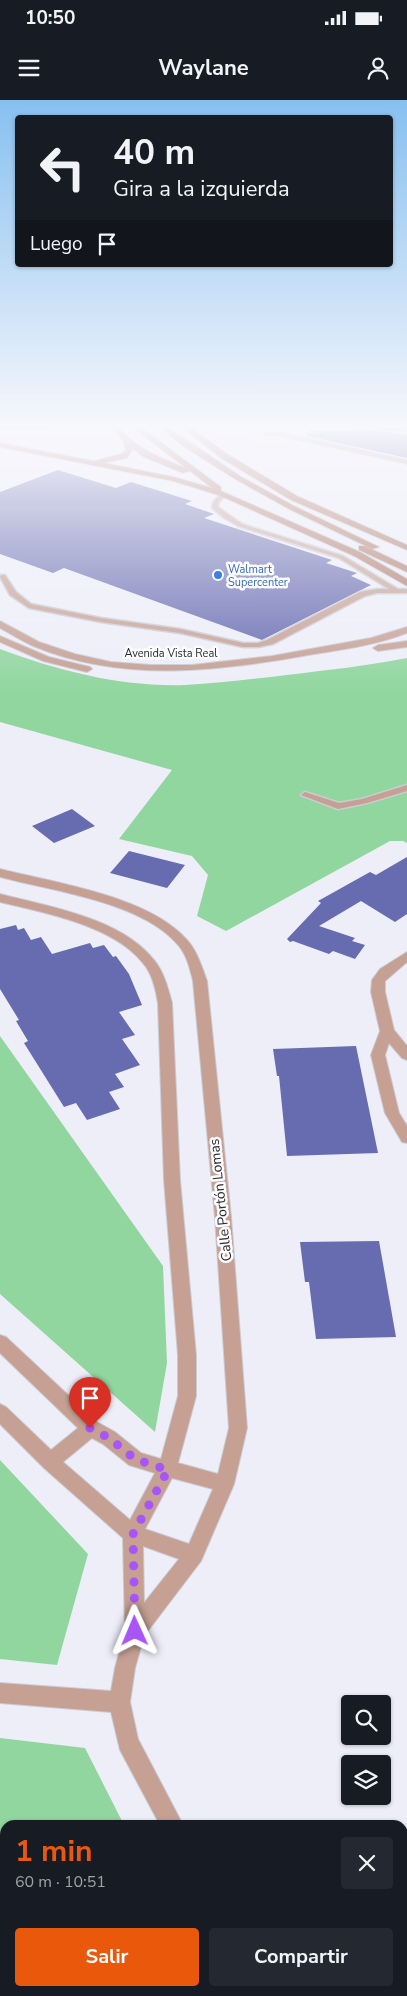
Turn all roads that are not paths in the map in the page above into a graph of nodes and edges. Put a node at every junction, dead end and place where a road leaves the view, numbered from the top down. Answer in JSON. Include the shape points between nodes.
{"nodes":[{"id":1,"x":223,"y":514,"type":"edge"},
{"id":2,"x":269,"y":514,"type":"edge"},
{"id":3,"x":288,"y":514,"type":"edge"},
{"id":4,"x":306,"y":514,"type":"edge"},
{"id":5,"x":331,"y":514,"type":"edge"},
{"id":6,"x":407,"y":548,"type":"edge"},
{"id":7,"x":407,"y":560,"type":"edge"},
{"id":8,"x":407,"y":569,"type":"edge"},
{"id":9,"x":3,"y":576,"type":"dead end"},
{"id":10,"x":407,"y":584,"type":"edge"},
{"id":11,"x":407,"y":591,"type":"edge"},
{"id":12,"x":398,"y":592,"type":"junction"},
{"id":13,"x":0,"y":624,"type":"edge"},
{"id":14,"x":407,"y":630,"type":"edge"},
{"id":15,"x":0,"y":639,"type":"edge"},
{"id":16,"x":407,"y":644,"type":"edge"},
{"id":17,"x":263,"y":670,"type":"dead end"},
{"id":18,"x":244,"y":673,"type":"dead end"},
{"id":19,"x":407,"y":788,"type":"edge"},
{"id":20,"x":305,"y":795,"type":"dead end"},
{"id":21,"x":0,"y":873,"type":"edge"},
{"id":22,"x":0,"y":898,"type":"edge"},
{"id":23,"x":407,"y":956,"type":"edge"},
{"id":24,"x":387,"y":1031,"type":"junction"},
{"id":25,"x":407,"y":1055,"type":"edge"},
{"id":26,"x":407,"y":1138,"type":"edge"},
{"id":27,"x":0,"y":1342,"type":"edge"},
{"id":28,"x":0,"y":1412,"type":"edge"},
{"id":29,"x":90,"y":1428,"type":"junction"},
{"id":30,"x":50,"y":1462,"type":"junction"},
{"id":31,"x":168,"y":1470,"type":"junction"},
{"id":32,"x":225,"y":1484,"type":"junction"},
{"id":33,"x":133,"y":1534,"type":"junction"},
{"id":34,"x":194,"y":1555,"type":"junction"},
{"id":35,"x":135,"y":1631,"type":"junction"},
{"id":36,"x":0,"y":1693,"type":"edge"},
{"id":37,"x":120,"y":1702,"type":"junction"},
{"id":38,"x":169,"y":1820,"type":"edge"}],
"edges":[{"from":1,"to":12,"type":"lane","via":[[240,524],[341,557]]},
{"from":2,"to":10,"type":"main road","via":[[357,554]]},
{"from":3,"to":8,"type":"main road"},
{"from":4,"to":7,"type":"main road"},
{"from":5,"to":6,"type":"main road"},
{"from":9,"to":12,"type":"lane","via":[[13,594],[29,606],[243,645],[270,642],[363,594]]},
{"from":11,"to":12,"type":"lane"},
{"from":13,"to":14,"type":"street","name":"Avenida Vista Real","via":[[17,636],[84,659],[119,666],[164,668],[246,664],[377,640]]},
{"from":15,"to":18,"type":"street","name":"Avenida Vista Real","via":[[46,659],[114,674],[210,677]]},
{"from":16,"to":17,"type":"street"},
{"from":19,"to":20,"type":"lane","via":[[338,806]]},
{"from":21,"to":32,"type":"street","name":"Calle Portón Lomas","via":[[142,913],[167,927],[194,960],[201,991],[223,1217],[238,1428]]},
{"from":22,"to":31,"type":"street","name":"Calle Portón Lomas","via":[[96,926],[120,937],[139,950],[159,979],[165,1003],[173,1188],[188,1355],[187,1396]]},
{"from":23,"to":24,"type":"street","via":[[378,980]]},
{"from":24,"to":25,"type":"street"},
{"from":24,"to":26,"type":"street","via":[[378,1054],[392,1114]]},
{"from":27,"to":29,"type":"street"},
{"from":28,"to":30,"type":"street"},
{"from":29,"to":30,"type":"street"},
{"from":29,"to":31,"type":"street","via":[[109,1438],[135,1459]]},
{"from":30,"to":33,"type":"street"},
{"from":31,"to":32,"type":"street"},
{"from":31,"to":33,"type":"street","name":"Calle Portón Lomas"},
{"from":32,"to":34,"type":"street","name":"Calle Portón Lomas"},
{"from":33,"to":34,"type":"street"},
{"from":33,"to":35,"type":"street","name":"Calle Portón Lomas"},
{"from":34,"to":35,"type":"street","name":"Calle Portón Lomas"},
{"from":35,"to":37,"type":"street","name":"Calle Portón Lomas"},
{"from":36,"to":37,"type":"street"},
{"from":37,"to":38,"type":"street","via":[[128,1742]]}]}
